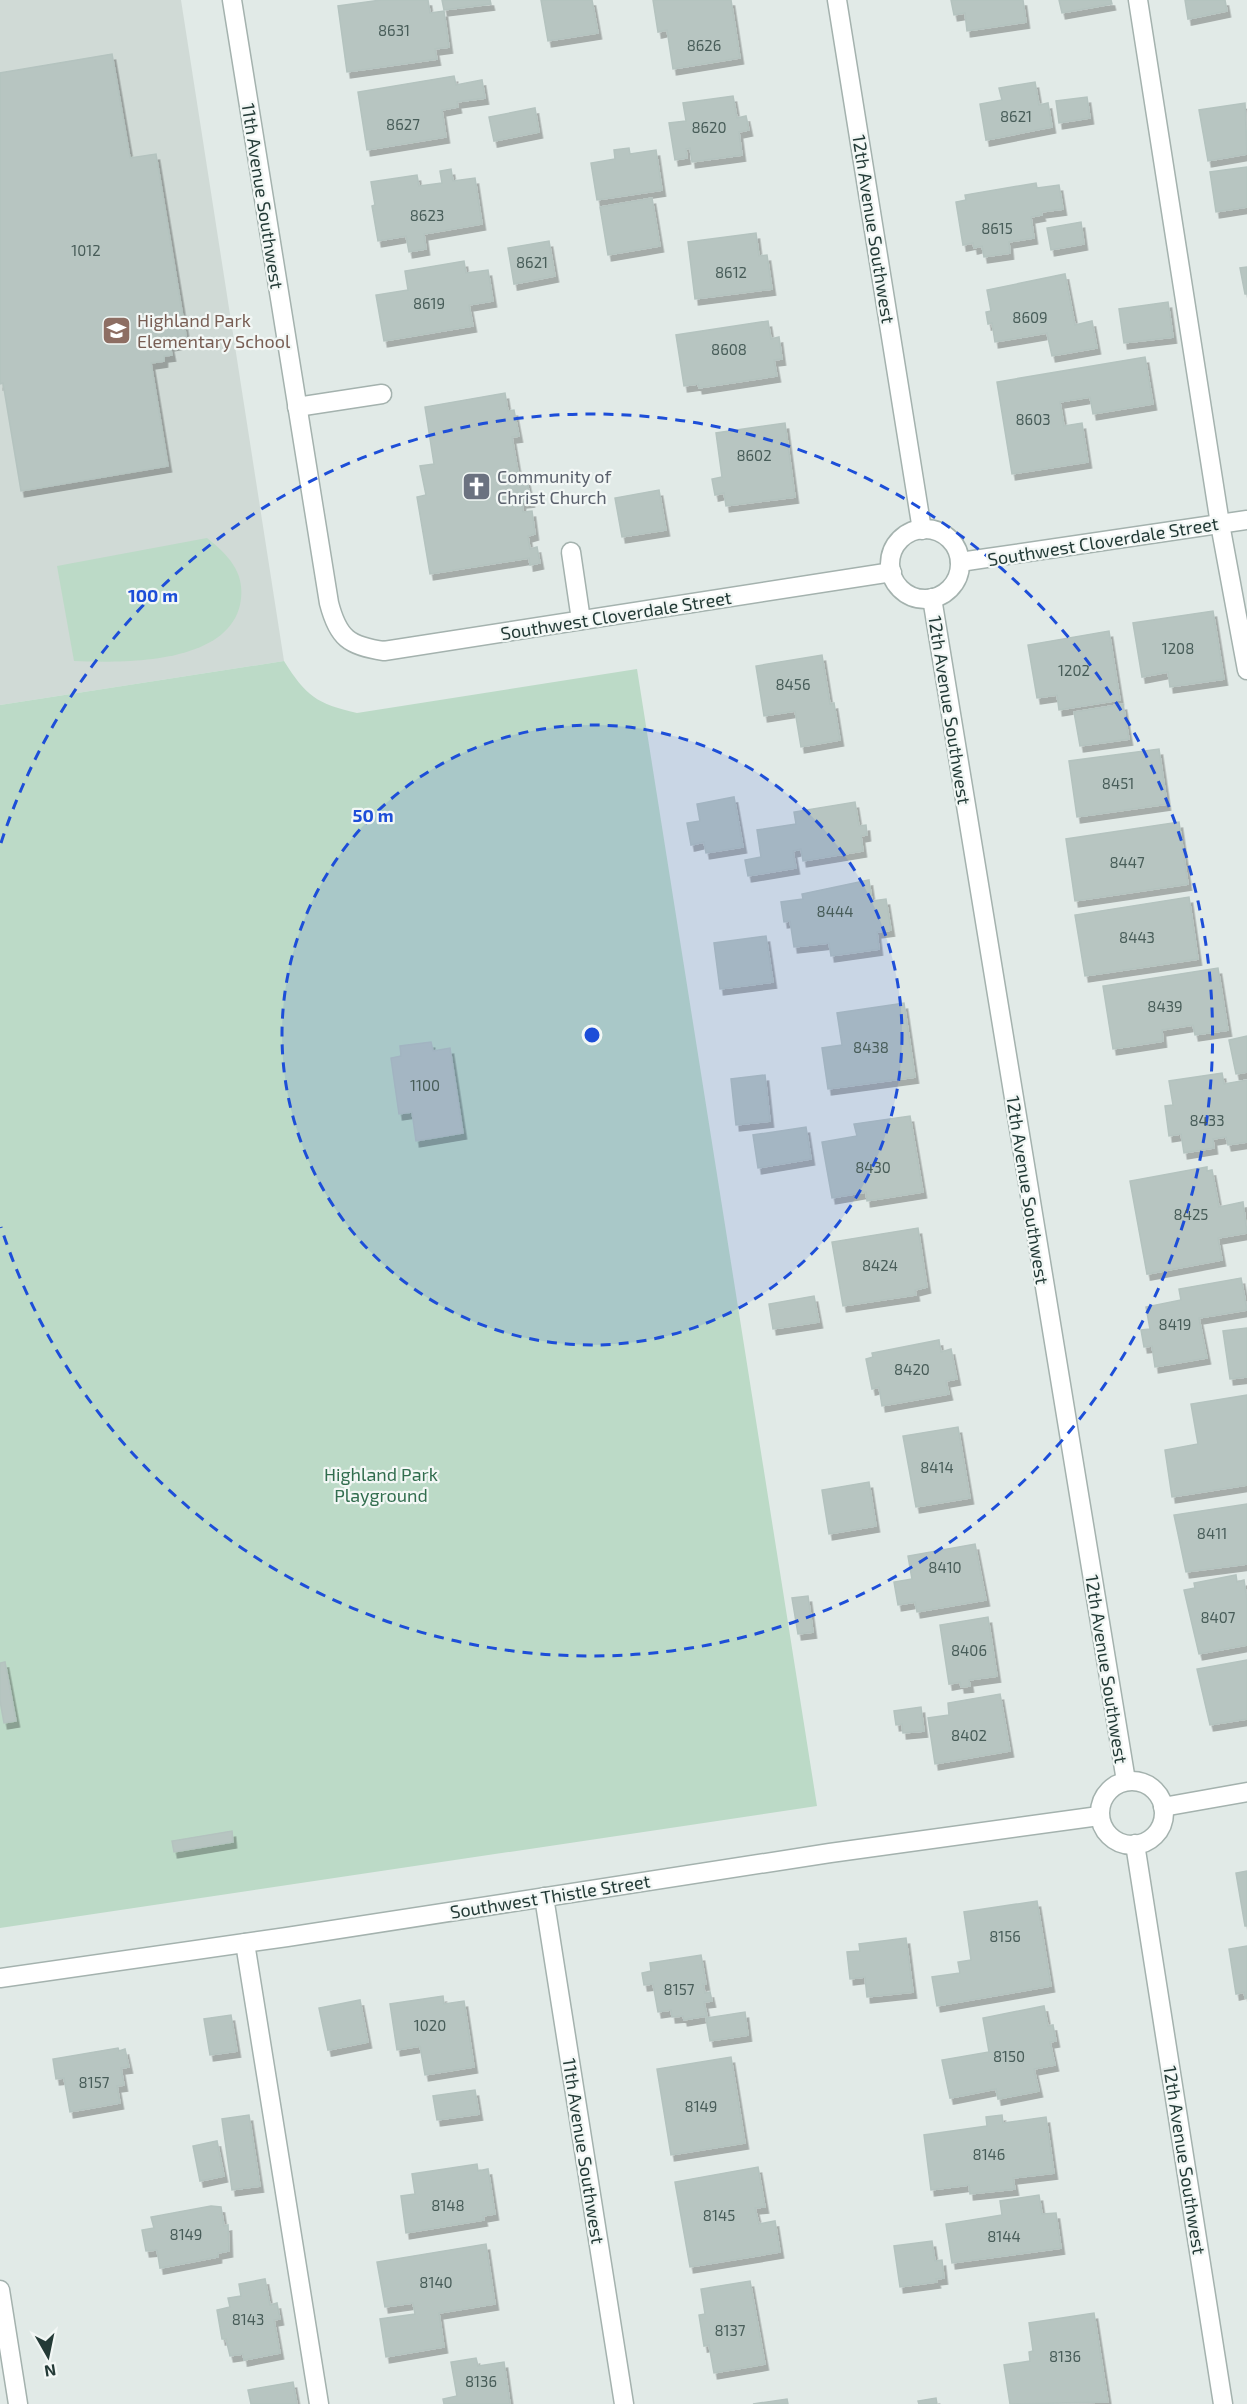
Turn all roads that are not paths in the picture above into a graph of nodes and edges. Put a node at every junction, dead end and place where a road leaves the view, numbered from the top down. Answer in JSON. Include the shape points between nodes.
{"nodes":[{"id":1,"x":232,"y":0,"type":"edge"},
{"id":2,"x":837,"y":0,"type":"edge"},
{"id":3,"x":1138,"y":0,"type":"edge"},
{"id":4,"x":382,"y":394,"type":"dead end"},
{"id":5,"x":297,"y":407,"type":"junction"},
{"id":6,"x":1247,"y":520,"type":"edge"},
{"id":7,"x":1220,"y":524,"type":"junction"},
{"id":8,"x":922,"y":530,"type":"junction"},
{"id":9,"x":571,"y":552,"type":"dead end"},
{"id":10,"x":960,"y":562,"type":"junction"},
{"id":11,"x":892,"y":572,"type":"junction"},
{"id":12,"x":932,"y":598,"type":"junction"},
{"id":13,"x":581,"y":620,"type":"junction"},
{"id":14,"x":345,"y":636,"type":"joint"},
{"id":15,"x":1246,"y":670,"type":"edge"},
{"id":16,"x":1125,"y":1781,"type":"junction"},
{"id":17,"x":1247,"y":1792,"type":"edge"},
{"id":18,"x":1163,"y":1807,"type":"junction"},
{"id":19,"x":1099,"y":1816,"type":"junction"},
{"id":20,"x":1136,"y":1844,"type":"junction"},
{"id":21,"x":544,"y":1897,"type":"junction"},
{"id":22,"x":245,"y":1942,"type":"junction"},
{"id":23,"x":0,"y":1978,"type":"edge"},
{"id":24,"x":0,"y":2290,"type":"edge"},
{"id":25,"x":18,"y":2404,"type":"edge"},
{"id":26,"x":319,"y":2404,"type":"edge"},
{"id":27,"x":624,"y":2404,"type":"edge"},
{"id":28,"x":1224,"y":2404,"type":"edge"}],
"edges":[{"from":1,"to":5,"type":"street","name":"11th Avenue Southwest"},
{"from":2,"to":8,"type":"street","name":"12th Avenue Southwest"},
{"from":3,"to":7,"type":"street"},
{"from":4,"to":5,"type":"street"},
{"from":5,"to":14,"type":"street","name":"11th Avenue Southwest","via":[[329,603],[334,625]]},
{"from":6,"to":7,"type":"street","name":"Southwest Cloverdale Street"},
{"from":7,"to":10,"type":"street","name":"Southwest Cloverdale Street"},
{"from":7,"to":15,"type":"street"},
{"from":8,"to":10,"type":"street","via":[[939,532],[950,539]]},
{"from":8,"to":11,"type":"street","via":[[896,544]]},
{"from":9,"to":13,"type":"street"},
{"from":10,"to":12,"type":"street","via":[[955,582],[948,591]]},
{"from":11,"to":12,"type":"street","via":[[906,594]]},
{"from":11,"to":13,"type":"street","name":"Southwest Cloverdale Street"},
{"from":12,"to":16,"type":"street","name":"12th Avenue Southwest"},
{"from":13,"to":14,"type":"street","name":"Southwest Cloverdale Street","via":[[384,651],[358,647]]},
{"from":16,"to":18,"type":"street","via":[[1147,1784]]},
{"from":16,"to":19,"type":"street","via":[[1115,1785],[1101,1801]]},
{"from":17,"to":18,"type":"street"},
{"from":18,"to":20,"type":"street","via":[[1157,1832]]},
{"from":19,"to":20,"type":"street","via":[[1111,1838]]},
{"from":19,"to":21,"type":"street","name":"Southwest Thistle Street"},
{"from":20,"to":28,"type":"street","name":"12th Avenue Southwest"},
{"from":21,"to":22,"type":"street","name":"Southwest Thistle Street"},
{"from":21,"to":27,"type":"street","name":"11th Avenue Southwest"},
{"from":22,"to":23,"type":"street","name":"Southwest Thistle Street"},
{"from":22,"to":26,"type":"street"},
{"from":24,"to":25,"type":"street"}]}
